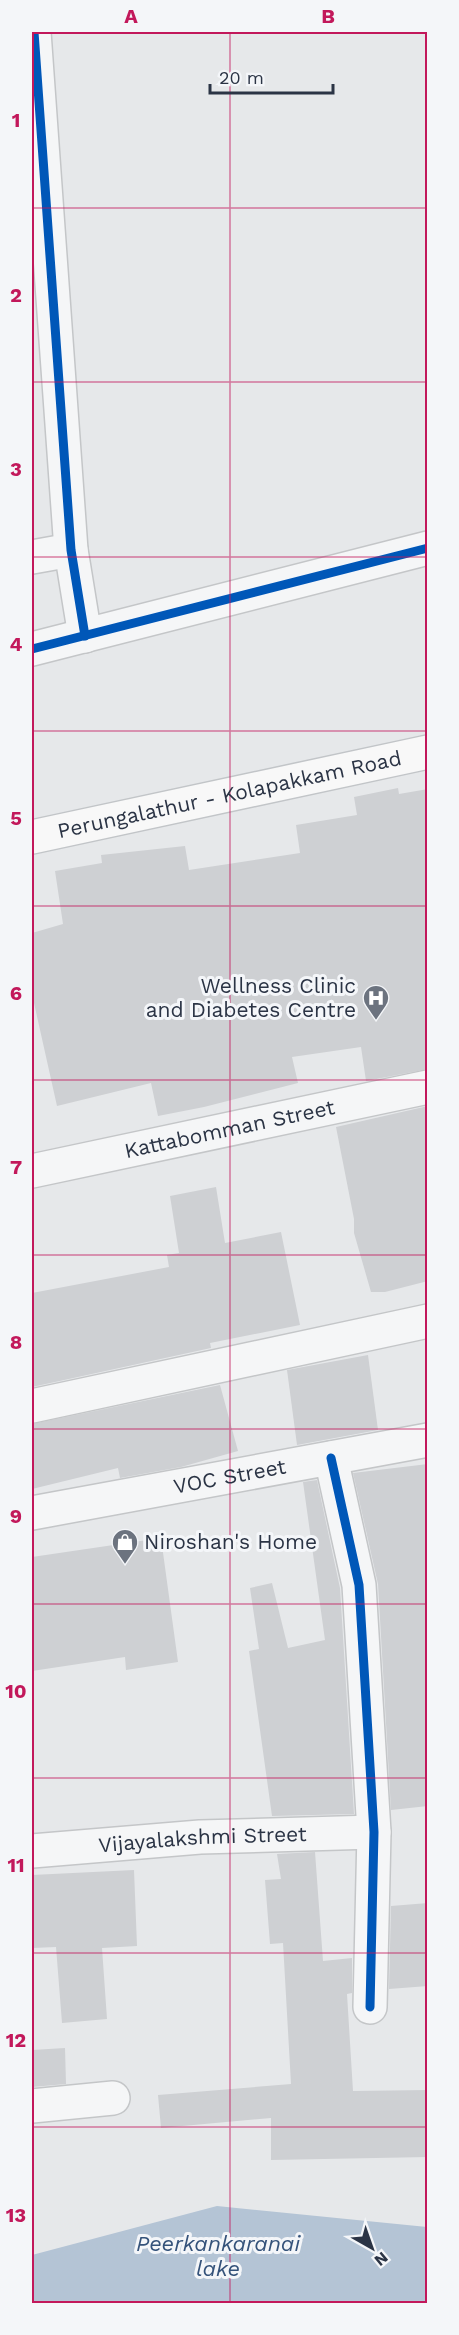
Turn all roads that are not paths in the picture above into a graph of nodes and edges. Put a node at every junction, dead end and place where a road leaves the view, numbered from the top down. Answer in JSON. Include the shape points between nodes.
{"nodes":[{"id":1,"x":34,"y":32,"type":"edge"},
{"id":2,"x":428,"y":548,"type":"edge"},
{"id":3,"x":71,"y":550,"type":"junction"},
{"id":4,"x":32,"y":557,"type":"edge"},
{"id":5,"x":85,"y":636,"type":"junction"},
{"id":6,"x":32,"y":649,"type":"edge"},
{"id":7,"x":428,"y":752,"type":"edge"},
{"id":8,"x":32,"y":837,"type":"edge"},
{"id":9,"x":428,"y":1087,"type":"edge"},
{"id":10,"x":32,"y":1171,"type":"edge"},
{"id":11,"x":428,"y":1321,"type":"edge"},
{"id":12,"x":32,"y":1406,"type":"edge"},
{"id":13,"x":428,"y":1440,"type":"edge"},
{"id":14,"x":331,"y":1458,"type":"junction"},
{"id":15,"x":32,"y":1513,"type":"edge"},
{"id":16,"x":374,"y":1832,"type":"junction"},
{"id":17,"x":32,"y":1851,"type":"edge"},
{"id":18,"x":370,"y":2007,"type":"dead end"},
{"id":19,"x":113,"y":2098,"type":"dead end"},
{"id":20,"x":32,"y":2106,"type":"edge"}],
"edges":[{"from":1,"to":3,"type":"street"},
{"from":2,"to":5,"type":"street"},
{"from":3,"to":4,"type":"street"},
{"from":3,"to":5,"type":"street"},
{"from":5,"to":6,"type":"street"},
{"from":7,"to":8,"type":"main road","name":"Perungalathur - Kolapakkam Road"},
{"from":9,"to":10,"type":"street","name":"Kattabomman Street"},
{"from":11,"to":12,"type":"street"},
{"from":13,"to":14,"type":"street","name":"VOC Street"},
{"from":14,"to":15,"type":"street","name":"VOC Street"},
{"from":14,"to":16,"type":"street","via":[[359,1585]]},
{"from":16,"to":17,"type":"street","name":"Vijayalakshmi Street","via":[[200,1837]]},
{"from":16,"to":18,"type":"street"},
{"from":19,"to":20,"type":"street"}]}
